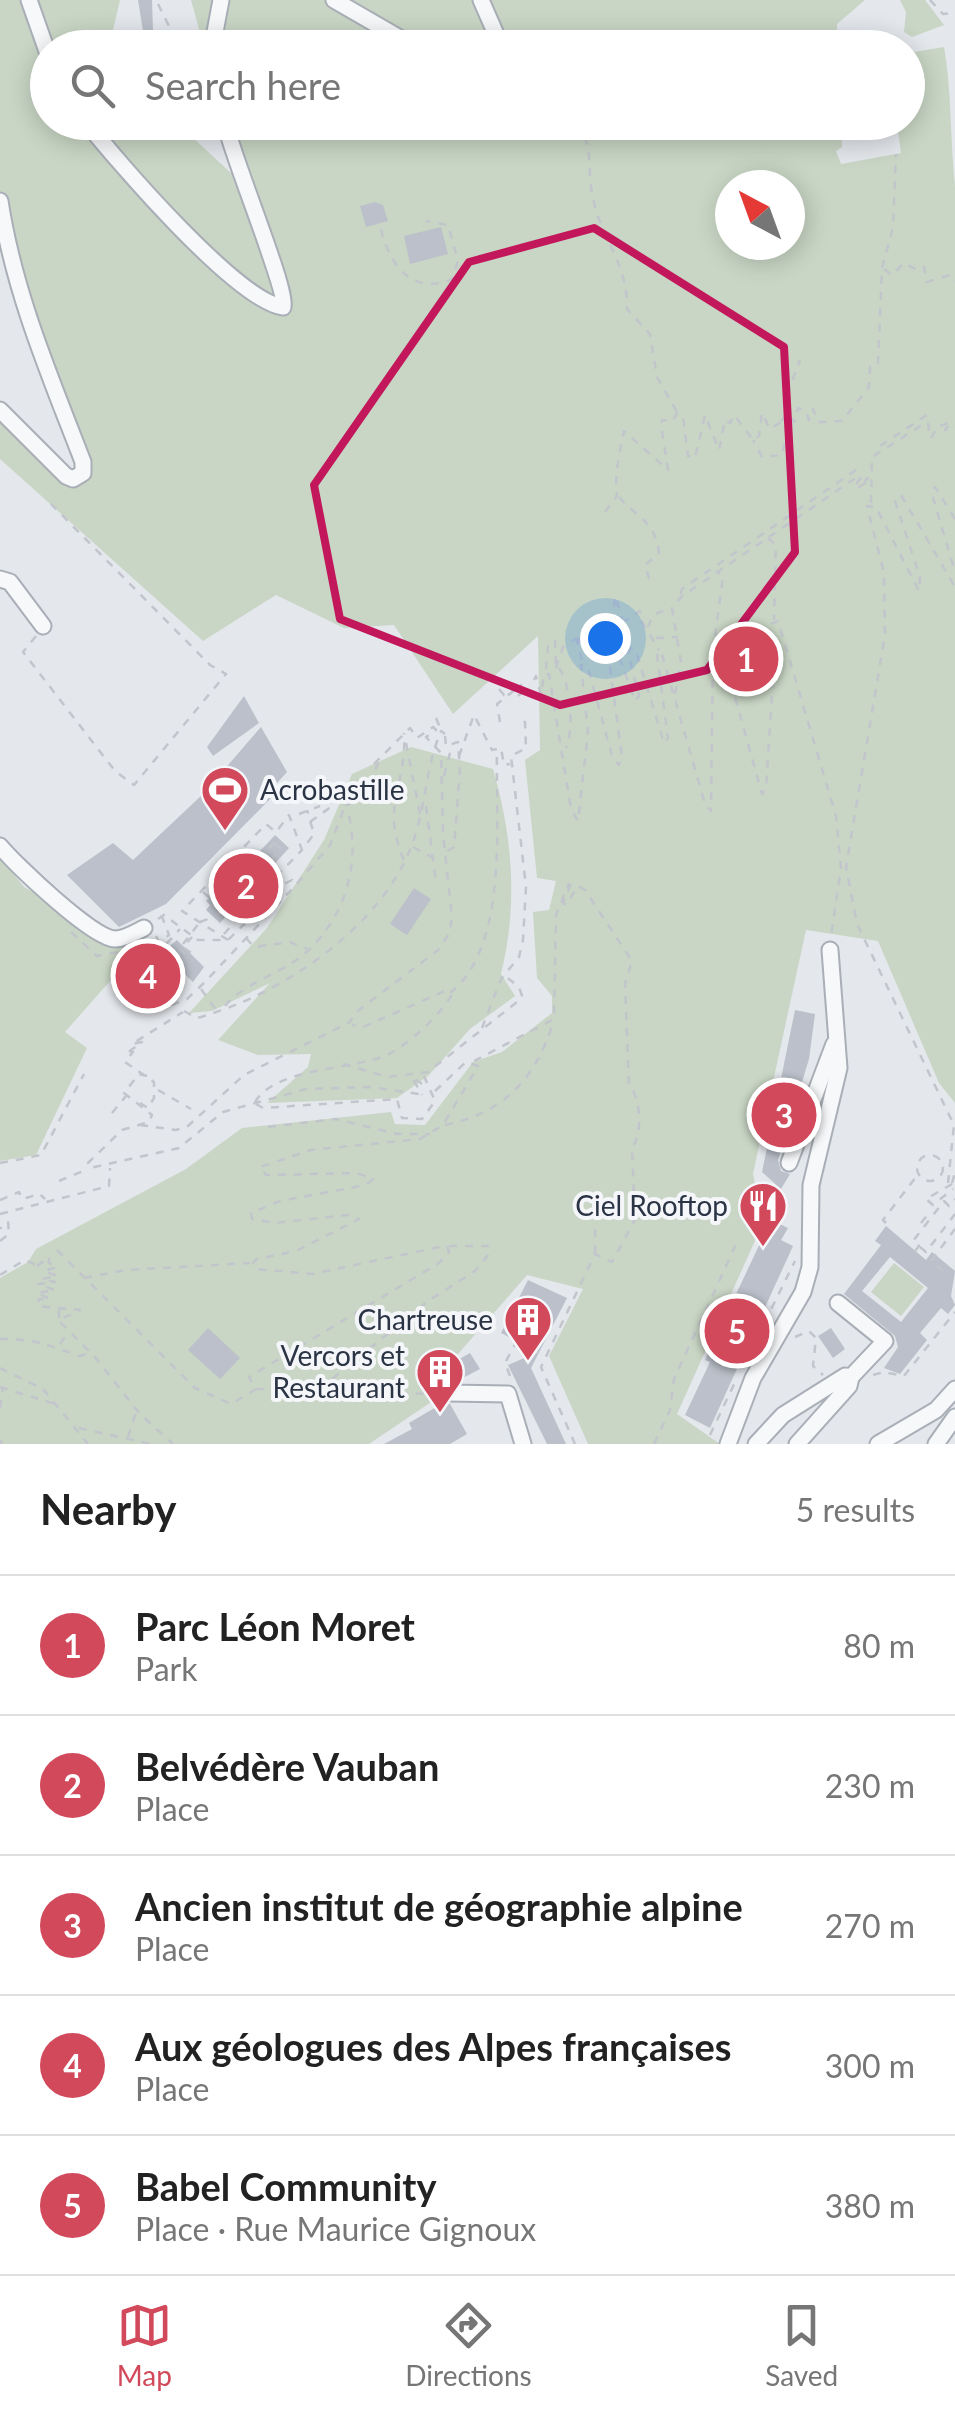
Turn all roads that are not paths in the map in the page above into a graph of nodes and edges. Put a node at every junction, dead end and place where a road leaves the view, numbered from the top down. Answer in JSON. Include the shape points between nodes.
{"nodes":[{"id":1,"x":28,"y":0,"type":"edge"},
{"id":2,"x":220,"y":0,"type":"edge"},
{"id":3,"x":334,"y":0,"type":"edge"},
{"id":4,"x":481,"y":0,"type":"edge"},
{"id":5,"x":39,"y":30,"type":"edge"},
{"id":6,"x":215,"y":30,"type":"edge"},
{"id":7,"x":385,"y":30,"type":"edge"},
{"id":8,"x":494,"y":30,"type":"edge"},
{"id":9,"x":101,"y":140,"type":"edge"},
{"id":10,"x":231,"y":140,"type":"edge"},
{"id":11,"x":0,"y":201,"type":"edge"},
{"id":12,"x":0,"y":410,"type":"edge"},
{"id":13,"x":0,"y":579,"type":"edge"},
{"id":14,"x":43,"y":626,"type":"road end"},
{"id":15,"x":0,"y":846,"type":"edge"},
{"id":16,"x":149,"y":928,"type":"road end"},
{"id":17,"x":830,"y":950,"type":"road end"},
{"id":18,"x":838,"y":1036,"type":"junction"},
{"id":19,"x":789,"y":1163,"type":"dead end"},
{"id":20,"x":838,"y":1303,"type":"dead end"},
{"id":21,"x":851,"y":1377,"type":"junction"},
{"id":22,"x":955,"y":1389,"type":"edge"},
{"id":23,"x":448,"y":1393,"type":"road end"},
{"id":24,"x":955,"y":1417,"type":"edge"},
{"id":25,"x":523,"y":1444,"type":"edge"},
{"id":26,"x":728,"y":1444,"type":"edge"},
{"id":27,"x":756,"y":1444,"type":"edge"},
{"id":28,"x":796,"y":1444,"type":"edge"},
{"id":29,"x":878,"y":1444,"type":"edge"},
{"id":30,"x":936,"y":1444,"type":"edge"}],
"edges":[{"from":1,"to":5,"type":"street"},
{"from":2,"to":6,"type":"street"},
{"from":3,"to":7,"type":"street"},
{"from":4,"to":8,"type":"street"},
{"from":9,"to":10,"type":"street","via":[[210,255],[268,302],[283,306],[283,289]]},
{"from":11,"to":12,"type":"street","via":[[31,331],[83,473],[66,476]]},
{"from":13,"to":14,"type":"street","via":[[10,582]]},
{"from":15,"to":16,"type":"street","via":[[37,887],[105,936]]},
{"from":17,"to":18,"type":"street"},
{"from":18,"to":19,"type":"street"},
{"from":18,"to":26,"type":"street","via":[[838,1074],[811,1185],[810,1266],[803,1292],[753,1378]]},
{"from":20,"to":21,"type":"street","via":[[885,1342]]},
{"from":21,"to":27,"type":"street","via":[[783,1415]]},
{"from":21,"to":28,"type":"street"},
{"from":22,"to":29,"type":"street","via":[[936,1410]]},
{"from":23,"to":25,"type":"street","via":[[508,1394]]},
{"from":24,"to":30,"type":"street"}]}
